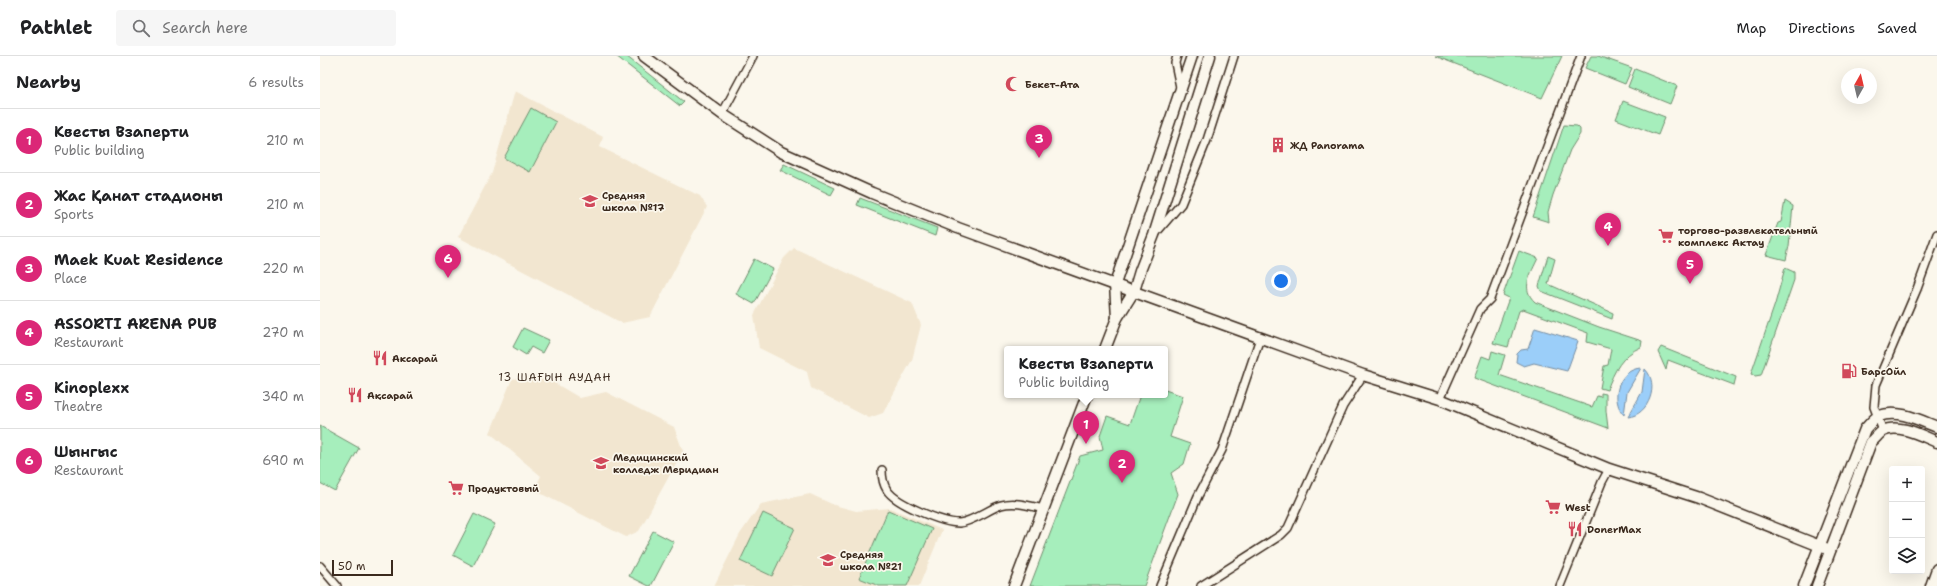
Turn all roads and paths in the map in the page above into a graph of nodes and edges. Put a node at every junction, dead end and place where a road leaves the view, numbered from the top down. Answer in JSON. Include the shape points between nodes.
{"nodes":[{"id":1,"x":644,"y":56,"type":"edge"},
{"id":2,"x":753,"y":56,"type":"edge"},
{"id":3,"x":1177,"y":56,"type":"edge"},
{"id":4,"x":1192,"y":56,"type":"edge"},
{"id":5,"x":1210,"y":56,"type":"edge"},
{"id":6,"x":1234,"y":56,"type":"edge"},
{"id":7,"x":1581,"y":56,"type":"edge"},
{"id":8,"x":1181,"y":90,"type":"junction"},
{"id":9,"x":722,"y":114,"type":"junction"},
{"id":10,"x":1937,"y":234,"type":"edge"},
{"id":11,"x":1154,"y":235,"type":"junction"},
{"id":12,"x":1115,"y":284,"type":"junction"},
{"id":13,"x":1134,"y":291,"type":"junction"},
{"id":14,"x":1117,"y":318,"type":"junction"},
{"id":15,"x":1260,"y":338,"type":"junction"},
{"id":16,"x":1106,"y":346,"type":"edge"},
{"id":17,"x":1363,"y":375,"type":"junction"},
{"id":18,"x":1086,"y":398,"type":"edge"},
{"id":19,"x":1440,"y":399,"type":"junction"},
{"id":20,"x":1878,"y":417,"type":"junction"},
{"id":21,"x":1937,"y":426,"type":"edge"},
{"id":22,"x":1883,"y":431,"type":"junction"},
{"id":23,"x":1937,"y":442,"type":"edge"},
{"id":24,"x":1609,"y":469,"type":"junction"},
{"id":25,"x":882,"y":470,"type":"dead end"},
{"id":26,"x":1044,"y":509,"type":"junction"},
{"id":27,"x":1819,"y":546,"type":"junction"},
{"id":28,"x":1830,"y":550,"type":"junction"},
{"id":29,"x":320,"y":566,"type":"edge"},
{"id":30,"x":1937,"y":569,"type":"edge"},
{"id":31,"x":337,"y":586,"type":"edge"},
{"id":32,"x":1014,"y":586,"type":"edge"},
{"id":33,"x":1160,"y":586,"type":"edge"},
{"id":34,"x":1201,"y":586,"type":"edge"},
{"id":35,"x":1560,"y":586,"type":"edge"},
{"id":36,"x":1804,"y":586,"type":"edge"},
{"id":37,"x":1817,"y":586,"type":"edge"},
{"id":38,"x":1930,"y":586,"type":"edge"}],
"edges":[{"from":1,"to":9,"type":"main road"},
{"from":2,"to":9,"type":"street"},
{"from":3,"to":8,"type":"street"},
{"from":4,"to":8,"type":"main road"},
{"from":5,"to":11,"type":"main road"},
{"from":6,"to":11,"type":"street","via":[[1207,140],[1181,204]]},
{"from":7,"to":19,"type":"street","via":[[1490,299],[1480,309]]},
{"from":8,"to":12,"type":"main road"},
{"from":9,"to":12,"type":"main road","via":[[781,152],[872,194],[958,228]]},
{"from":10,"to":20,"type":"street","via":[[1917,289],[1876,385],[1874,407]]},
{"from":11,"to":13,"type":"main road"},
{"from":12,"to":13,"type":"main road"},
{"from":12,"to":14,"type":"main road"},
{"from":13,"to":14,"type":"main road"},
{"from":13,"to":15,"type":"main road"},
{"from":14,"to":16,"type":"main road"},
{"from":15,"to":17,"type":"main road"},
{"from":15,"to":33,"type":"street","via":[[1222,450],[1198,496]]},
{"from":17,"to":19,"type":"main road"},
{"from":17,"to":34,"type":"street","via":[[1343,406],[1288,528]]},
{"from":18,"to":26,"type":"main road"},
{"from":19,"to":24,"type":"main road"},
{"from":20,"to":21,"type":"main road","via":[[1892,414],[1909,416]]},
{"from":20,"to":22,"type":"street"},
{"from":20,"to":27,"type":"main road","via":[[1865,429]]},
{"from":22,"to":23,"type":"main road","via":[[1912,431]]},
{"from":22,"to":28,"type":"main road","via":[[1871,442]]},
{"from":24,"to":27,"type":"main road","via":[[1699,498]]},
{"from":24,"to":35,"type":"street"},
{"from":25,"to":26,"type":"street","via":[[882,479],[888,491],[902,503],[950,521],[960,523],[1010,503]]},
{"from":26,"to":32,"type":"main road"},
{"from":27,"to":28,"type":"main road"},
{"from":27,"to":36,"type":"main road"},
{"from":28,"to":37,"type":"main road"},
{"from":29,"to":31,"type":"street"},
{"from":30,"to":38,"type":"main road"}]}
